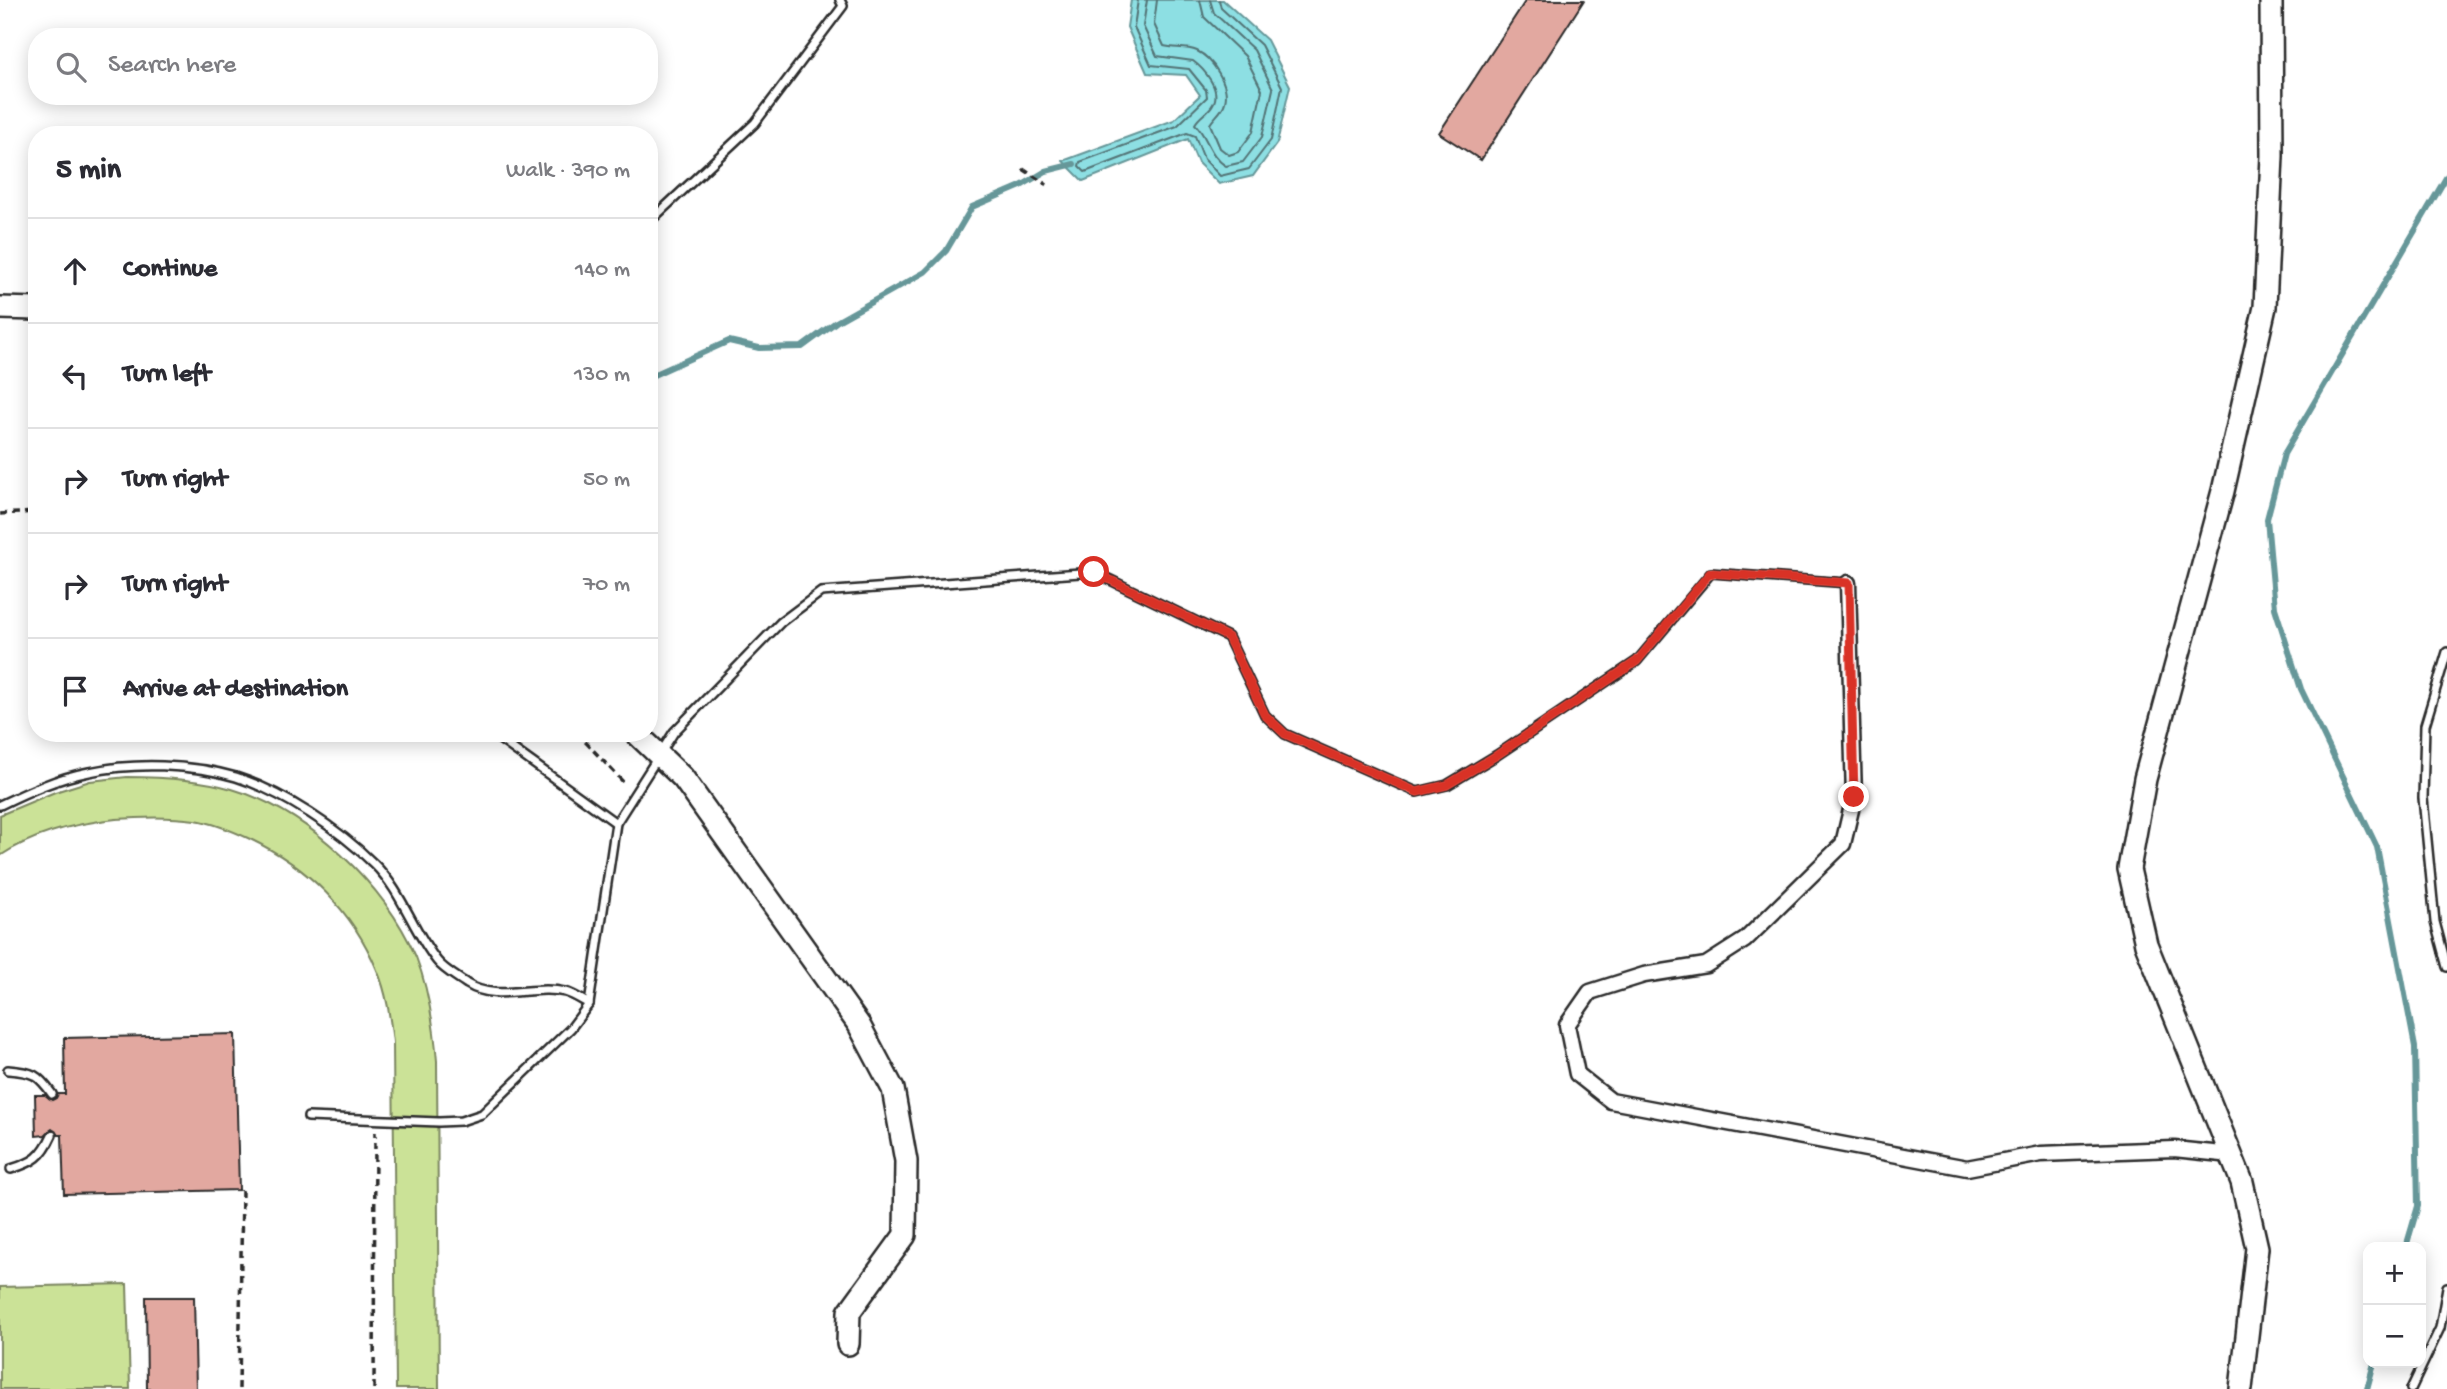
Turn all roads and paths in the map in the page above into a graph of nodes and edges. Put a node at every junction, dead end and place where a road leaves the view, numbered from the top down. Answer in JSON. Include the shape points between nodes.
{"nodes":[{"id":1,"x":840,"y":0,"type":"edge"},
{"id":2,"x":2271,"y":0,"type":"edge"},
{"id":3,"x":1023,"y":169,"type":"dead end"},
{"id":4,"x":1047,"y":185,"type":"dead end"},
{"id":5,"x":658,"y":214,"type":"edge"},
{"id":6,"x":0,"y":308,"type":"edge"},
{"id":7,"x":28,"y":309,"type":"edge"},
{"id":8,"x":28,"y":512,"type":"edge"},
{"id":9,"x":0,"y":514,"type":"edge"},
{"id":10,"x":1849,"y":583,"type":"joint"},
{"id":11,"x":2447,"y":652,"type":"edge"},
{"id":12,"x":504,"y":742,"type":"edge"},
{"id":13,"x":585,"y":742,"type":"edge"},
{"id":14,"x":645,"y":742,"type":"edge"},
{"id":15,"x":659,"y":755,"type":"junction"},
{"id":16,"x":634,"y":795,"type":"junction"},
{"id":17,"x":0,"y":804,"type":"edge"},
{"id":18,"x":616,"y":823,"type":"junction"},
{"id":19,"x":2447,"y":967,"type":"edge"},
{"id":20,"x":589,"y":1004,"type":"junction"},
{"id":21,"x":8,"y":1070,"type":"dead end"},
{"id":22,"x":52,"y":1094,"type":"dead end"},
{"id":23,"x":308,"y":1117,"type":"dead end"},
{"id":24,"x":375,"y":1119,"type":"junction"},
{"id":25,"x":52,"y":1135,"type":"dead end"},
{"id":26,"x":2232,"y":1155,"type":"junction"},
{"id":27,"x":11,"y":1169,"type":"dead end"},
{"id":28,"x":242,"y":1190,"type":"dead end"},
{"id":29,"x":2447,"y":1287,"type":"edge"},
{"id":30,"x":848,"y":1344,"type":"dead end"},
{"id":31,"x":239,"y":1389,"type":"edge"},
{"id":32,"x":374,"y":1389,"type":"edge"},
{"id":33,"x":2241,"y":1389,"type":"edge"},
{"id":34,"x":2411,"y":1389,"type":"edge"}],
"edges":[{"from":1,"to":5,"type":"lane","via":[[844,6],[755,123]]},
{"from":2,"to":26,"type":"street","via":[[2272,156],[2265,307],[2223,491],[2145,779],[2129,869],[2146,944]]},
{"from":3,"to":4,"type":"path"},
{"from":6,"to":7,"type":"street"},
{"from":8,"to":9,"type":"path"},
{"from":10,"to":15,"type":"lane","via":[[1710,573],[1637,661],[1477,768],[1447,785],[1417,792],[1285,734],[1265,715],[1228,637],[1094,572],[821,592],[781,622],[674,732]]},
{"from":10,"to":26,"type":"street","via":[[1854,797],[1843,844],[1745,940],[1706,965],[1644,975],[1590,992],[1567,1025],[1577,1074],[1611,1101],[1967,1168],[2041,1154],[2174,1149]]},
{"from":11,"to":19,"type":"lane","via":[[2425,725],[2423,798],[2435,922]]},
{"from":12,"to":18,"type":"lane"},
{"from":13,"to":16,"type":"path"},
{"from":14,"to":15,"type":"street"},
{"from":15,"to":16,"type":"lane"},
{"from":15,"to":30,"type":"street","via":[[683,778],[859,1025],[893,1089],[906,1161],[905,1235],[849,1312]]},
{"from":16,"to":18,"type":"lane"},
{"from":17,"to":20,"type":"lane","via":[[50,783],[122,767],[166,766],[235,777],[270,790],[335,831],[375,865],[439,964],[470,986],[503,993],[565,992]]},
{"from":18,"to":20,"type":"lane"},
{"from":20,"to":24,"type":"lane","via":[[571,1028],[482,1114],[461,1121]]},
{"from":21,"to":22,"type":"lane","via":[[41,1079]]},
{"from":23,"to":24,"type":"lane"},
{"from":24,"to":32,"type":"path"},
{"from":25,"to":27,"type":"lane","via":[[37,1157]]},
{"from":26,"to":33,"type":"street","via":[[2258,1248]]},
{"from":28,"to":31,"type":"path"},
{"from":29,"to":34,"type":"lane","via":[[2440,1328]]}]}
